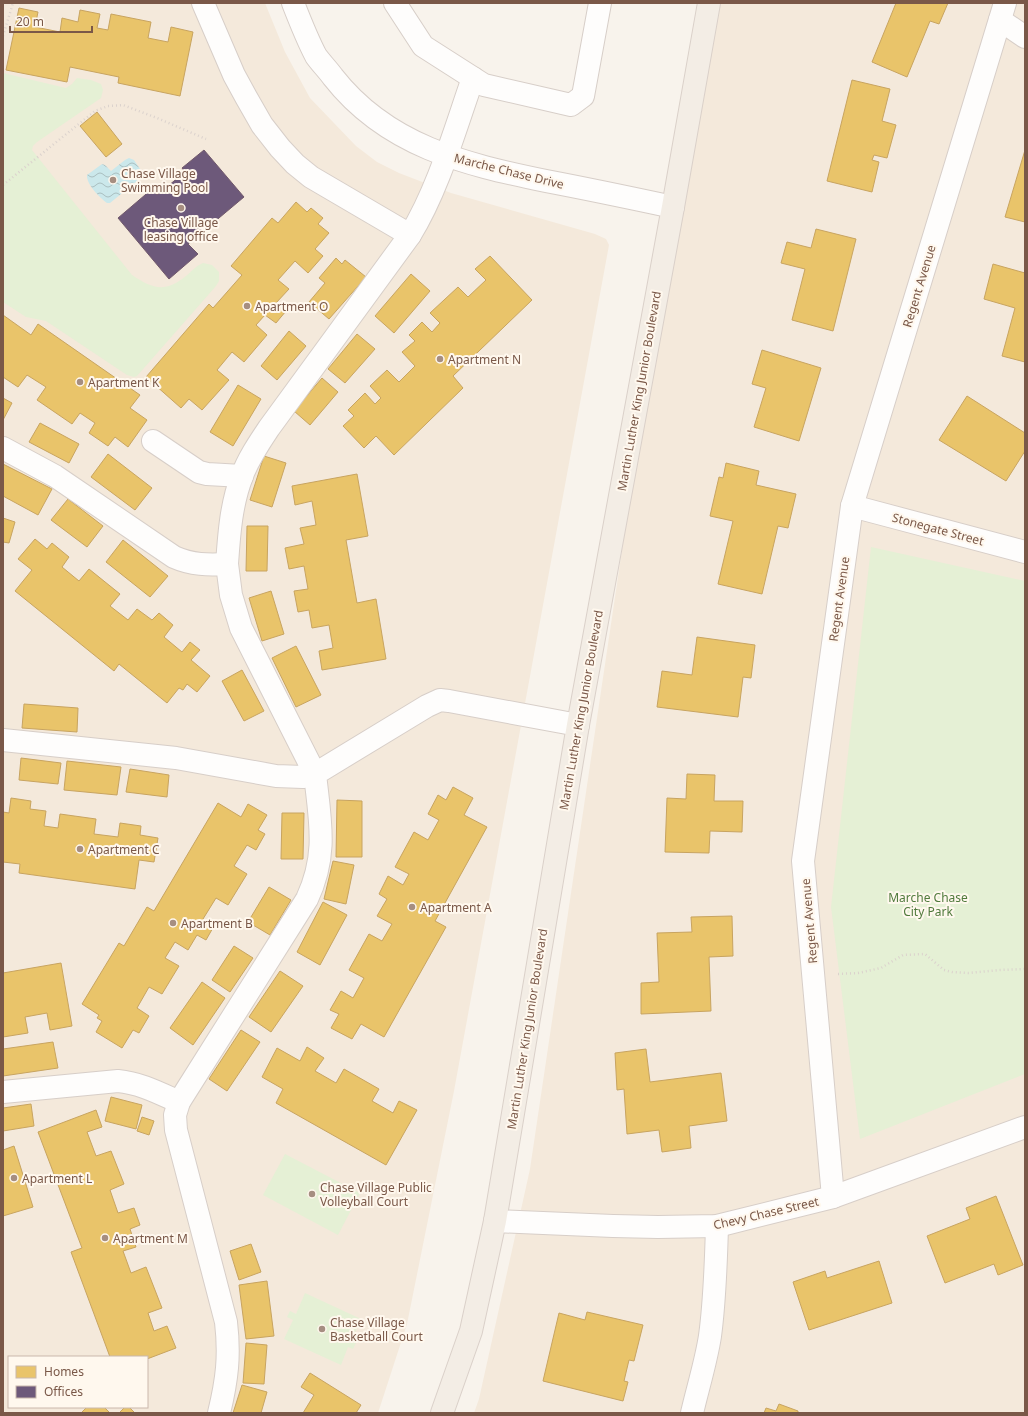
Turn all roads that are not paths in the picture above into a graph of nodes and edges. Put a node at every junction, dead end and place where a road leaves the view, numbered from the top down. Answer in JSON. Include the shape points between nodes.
{"nodes":[{"id":1,"x":202,"y":3,"type":"edge"},
{"id":2,"x":293,"y":3,"type":"edge"},
{"id":3,"x":395,"y":3,"type":"edge"},
{"id":4,"x":600,"y":3,"type":"edge"},
{"id":5,"x":709,"y":3,"type":"edge"},
{"id":6,"x":1002,"y":12,"type":"edge"},
{"id":7,"x":1025,"y":37,"type":"edge"},
{"id":8,"x":473,"y":78,"type":"junction"},
{"id":9,"x":446,"y":156,"type":"junction"},
{"id":10,"x":673,"y":207,"type":"junction"},
{"id":11,"x":410,"y":235,"type":"junction"},
{"id":12,"x":154,"y":441,"type":"dead end"},
{"id":13,"x":3,"y":448,"type":"edge"},
{"id":14,"x":242,"y":476,"type":"junction"},
{"id":15,"x":852,"y":506,"type":"junction"},
{"id":16,"x":1025,"y":552,"type":"edge"},
{"id":17,"x":227,"y":564,"type":"junction"},
{"id":18,"x":578,"y":725,"type":"junction"},
{"id":19,"x":3,"y":740,"type":"edge"},
{"id":20,"x":315,"y":774,"type":"junction"},
{"id":21,"x":3,"y":1092,"type":"edge"},
{"id":22,"x":179,"y":1102,"type":"junction"},
{"id":23,"x":1025,"y":1127,"type":"edge"},
{"id":24,"x":833,"y":1197,"type":"junction"},
{"id":25,"x":495,"y":1221,"type":"junction"},
{"id":26,"x":717,"y":1226,"type":"junction"},
{"id":27,"x":219,"y":1413,"type":"edge"},
{"id":28,"x":442,"y":1413,"type":"edge"},
{"id":29,"x":692,"y":1413,"type":"edge"}],
"edges":[{"from":1,"to":11,"type":"street","via":[[234,75],[262,124],[280,148],[311,177]]},
{"from":2,"to":9,"type":"street","name":"Marche Chase Drive","via":[[317,57],[342,88],[377,120],[407,139]]},
{"from":3,"to":8,"type":"street","via":[[423,46]]},
{"from":4,"to":8,"type":"street","via":[[583,96],[571,105],[484,85]]},
{"from":5,"to":10,"type":"main road","name":"Martin Luther King Junior Boulevard"},
{"from":6,"to":7,"type":"street","name":"Regent Avenue"},
{"from":6,"to":15,"type":"street","name":"Regent Avenue"},
{"from":8,"to":9,"type":"street"},
{"from":9,"to":10,"type":"street","name":"Marche Chase Drive","via":[[495,170]]},
{"from":9,"to":11,"type":"street","via":[[425,209]]},
{"from":10,"to":18,"type":"main road","name":"Martin Luther King Junior Boulevard"},
{"from":11,"to":14,"type":"street","via":[[269,428]]},
{"from":12,"to":14,"type":"street","via":[[199,472]]},
{"from":13,"to":17,"type":"street","via":[[61,479],[174,557],[201,565]]},
{"from":14,"to":17,"type":"street","via":[[229,536]]},
{"from":15,"to":16,"type":"street","name":"Stonegate Street"},
{"from":15,"to":24,"type":"street","name":"Regent Avenue","via":[[803,861]]},
{"from":17,"to":20,"type":"street","via":[[231,595],[241,628]]},
{"from":18,"to":20,"type":"street","via":[[440,700]]},
{"from":18,"to":25,"type":"main road","name":"Martin Luther King Junior Boulevard"},
{"from":19,"to":20,"type":"street","via":[[176,758],[276,776],[303,777]]},
{"from":20,"to":22,"type":"street","via":[[322,834],[313,886]]},
{"from":21,"to":22,"type":"street","via":[[118,1081],[144,1087]]},
{"from":22,"to":27,"type":"street","via":[[175,1115],[176,1130],[229,1342],[229,1361]]},
{"from":23,"to":24,"type":"street","name":"Chevy Chase Street"},
{"from":24,"to":26,"type":"street","name":"Chevy Chase Street"},
{"from":25,"to":26,"type":"street","name":"Chevy Chase Street","via":[[620,1226]]},
{"from":25,"to":28,"type":"main road","name":"Martin Luther King Junior Boulevard","via":[[471,1331]]},
{"from":26,"to":29,"type":"street","via":[[714,1308]]}]}
